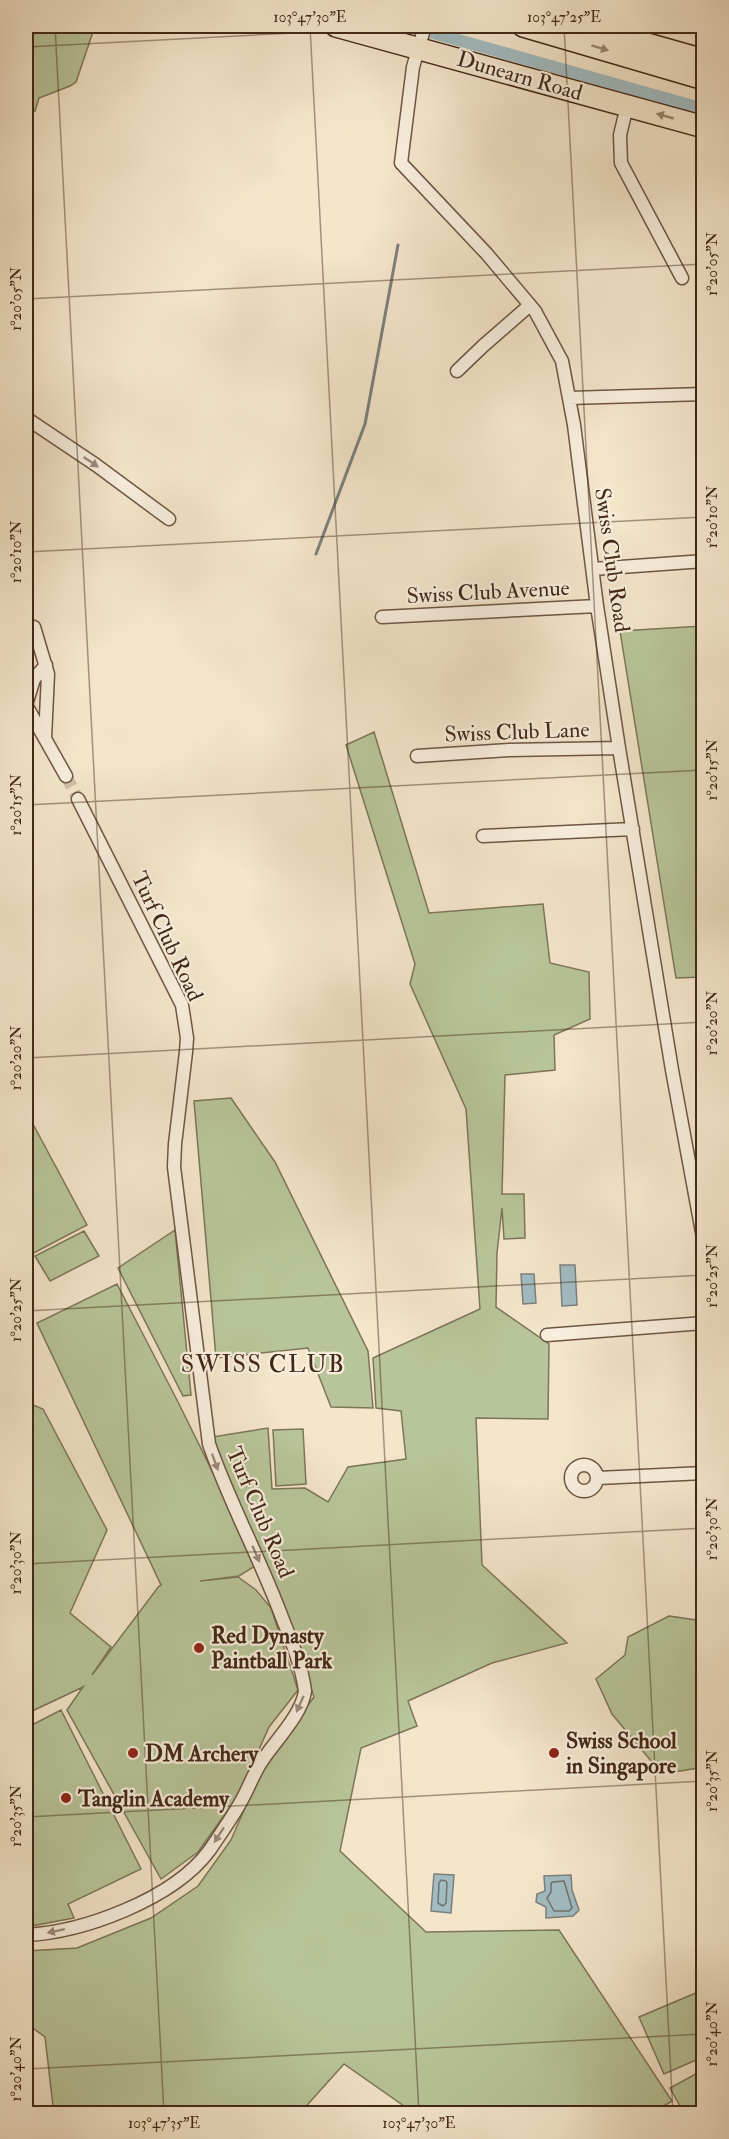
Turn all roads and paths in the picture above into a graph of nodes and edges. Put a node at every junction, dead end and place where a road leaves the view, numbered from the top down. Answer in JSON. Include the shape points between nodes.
{"nodes":[{"id":1,"x":336,"y":26,"type":"edge"},
{"id":2,"x":524,"y":26,"type":"edge"},
{"id":3,"x":584,"y":26,"type":"edge"},
{"id":4,"x":421,"y":36,"type":"edge"},
{"id":5,"x":704,"y":60,"type":"edge"},
{"id":6,"x":704,"y":79,"type":"edge"},
{"id":7,"x":627,"y":106,"type":"junction"},
{"id":8,"x":704,"y":127,"type":"edge"},
{"id":9,"x":682,"y":278,"type":"dead end"},
{"id":10,"x":530,"y":305,"type":"junction"},
{"id":11,"x":458,"y":371,"type":"dead end"},
{"id":12,"x":704,"y":394,"type":"edge"},
{"id":13,"x":569,"y":398,"type":"junction"},
{"id":14,"x":26,"y":418,"type":"edge"},
{"id":15,"x":169,"y":519,"type":"dead end"},
{"id":16,"x":704,"y":561,"type":"edge"},
{"id":17,"x":593,"y":569,"type":"junction"},
{"id":18,"x":597,"y":606,"type":"junction"},
{"id":19,"x":382,"y":618,"type":"dead end"},
{"id":20,"x":34,"y":627,"type":"dead end"},
{"id":21,"x":46,"y":665,"type":"junction"},
{"id":22,"x":47,"y":695,"type":"junction"},
{"id":23,"x":31,"y":712,"type":"junction"},
{"id":24,"x":45,"y":739,"type":"junction"},
{"id":25,"x":619,"y":748,"type":"junction"},
{"id":26,"x":417,"y":756,"type":"dead end"},
{"id":27,"x":66,"y":776,"type":"tunnel mouth"},
{"id":28,"x":78,"y":799,"type":"tunnel mouth"},
{"id":29,"x":633,"y":829,"type":"junction"},
{"id":30,"x":483,"y":836,"type":"dead end"},
{"id":31,"x":704,"y":1243,"type":"edge"},
{"id":32,"x":704,"y":1323,"type":"edge"},
{"id":33,"x":547,"y":1335,"type":"dead end"},
{"id":34,"x":704,"y":1473,"type":"edge"},
{"id":35,"x":598,"y":1478,"type":"dead end"},
{"id":36,"x":26,"y":1935,"type":"edge"}],
"edges":[{"from":1,"to":4,"type":"highway","name":"Dunearn Road"},
{"from":2,"to":6,"type":"highway","one_way":true},
{"from":3,"to":5,"type":"highway"},
{"from":4,"to":7,"type":"highway","name":"Dunearn Road"},
{"from":4,"to":10,"type":"street","name":"Swiss Club Road","via":[[413,67],[401,163]]},
{"from":8,"to":7,"type":"highway","name":"Dunearn Road","one_way":true},
{"from":7,"to":9,"type":"street","via":[[620,135],[621,163]]},
{"from":10,"to":11,"type":"street"},
{"from":10,"to":13,"type":"street","name":"Swiss Club Road","via":[[562,361]]},
{"from":12,"to":13,"type":"street"},
{"from":13,"to":17,"type":"street","name":"Swiss Club Road"},
{"from":14,"to":15,"type":"street","one_way":true},
{"from":16,"to":17,"type":"street"},
{"from":17,"to":18,"type":"street","name":"Swiss Club Road"},
{"from":18,"to":19,"type":"street","name":"Swiss Club Avenue"},
{"from":18,"to":25,"type":"street","name":"Swiss Club Road"},
{"from":20,"to":21,"type":"street"},
{"from":21,"to":22,"type":"street"},
{"from":21,"to":23,"type":"street","via":[[28,692],[26,705]]},
{"from":22,"to":23,"type":"street"},
{"from":22,"to":24,"type":"street"},
{"from":23,"to":24,"type":"street"},
{"from":24,"to":27,"type":"street"},
{"from":25,"to":26,"type":"street","name":"Swiss Club Lane"},
{"from":25,"to":29,"type":"street","name":"Swiss Club Road"},
{"from":28,"to":36,"type":"street","name":"Turf Club Road","one_way":true,"via":[[182,1005],[187,1038],[174,1167],[209,1444],[290,1638],[304,1683],[304,1699],[258,1766],[214,1843],[191,1869],[169,1887],[111,1916]]},
{"from":29,"to":30,"type":"street"},
{"from":29,"to":31,"type":"street","name":"Swiss Club Road"},
{"from":32,"to":33,"type":"street"},
{"from":34,"to":35,"type":"street"}]}
